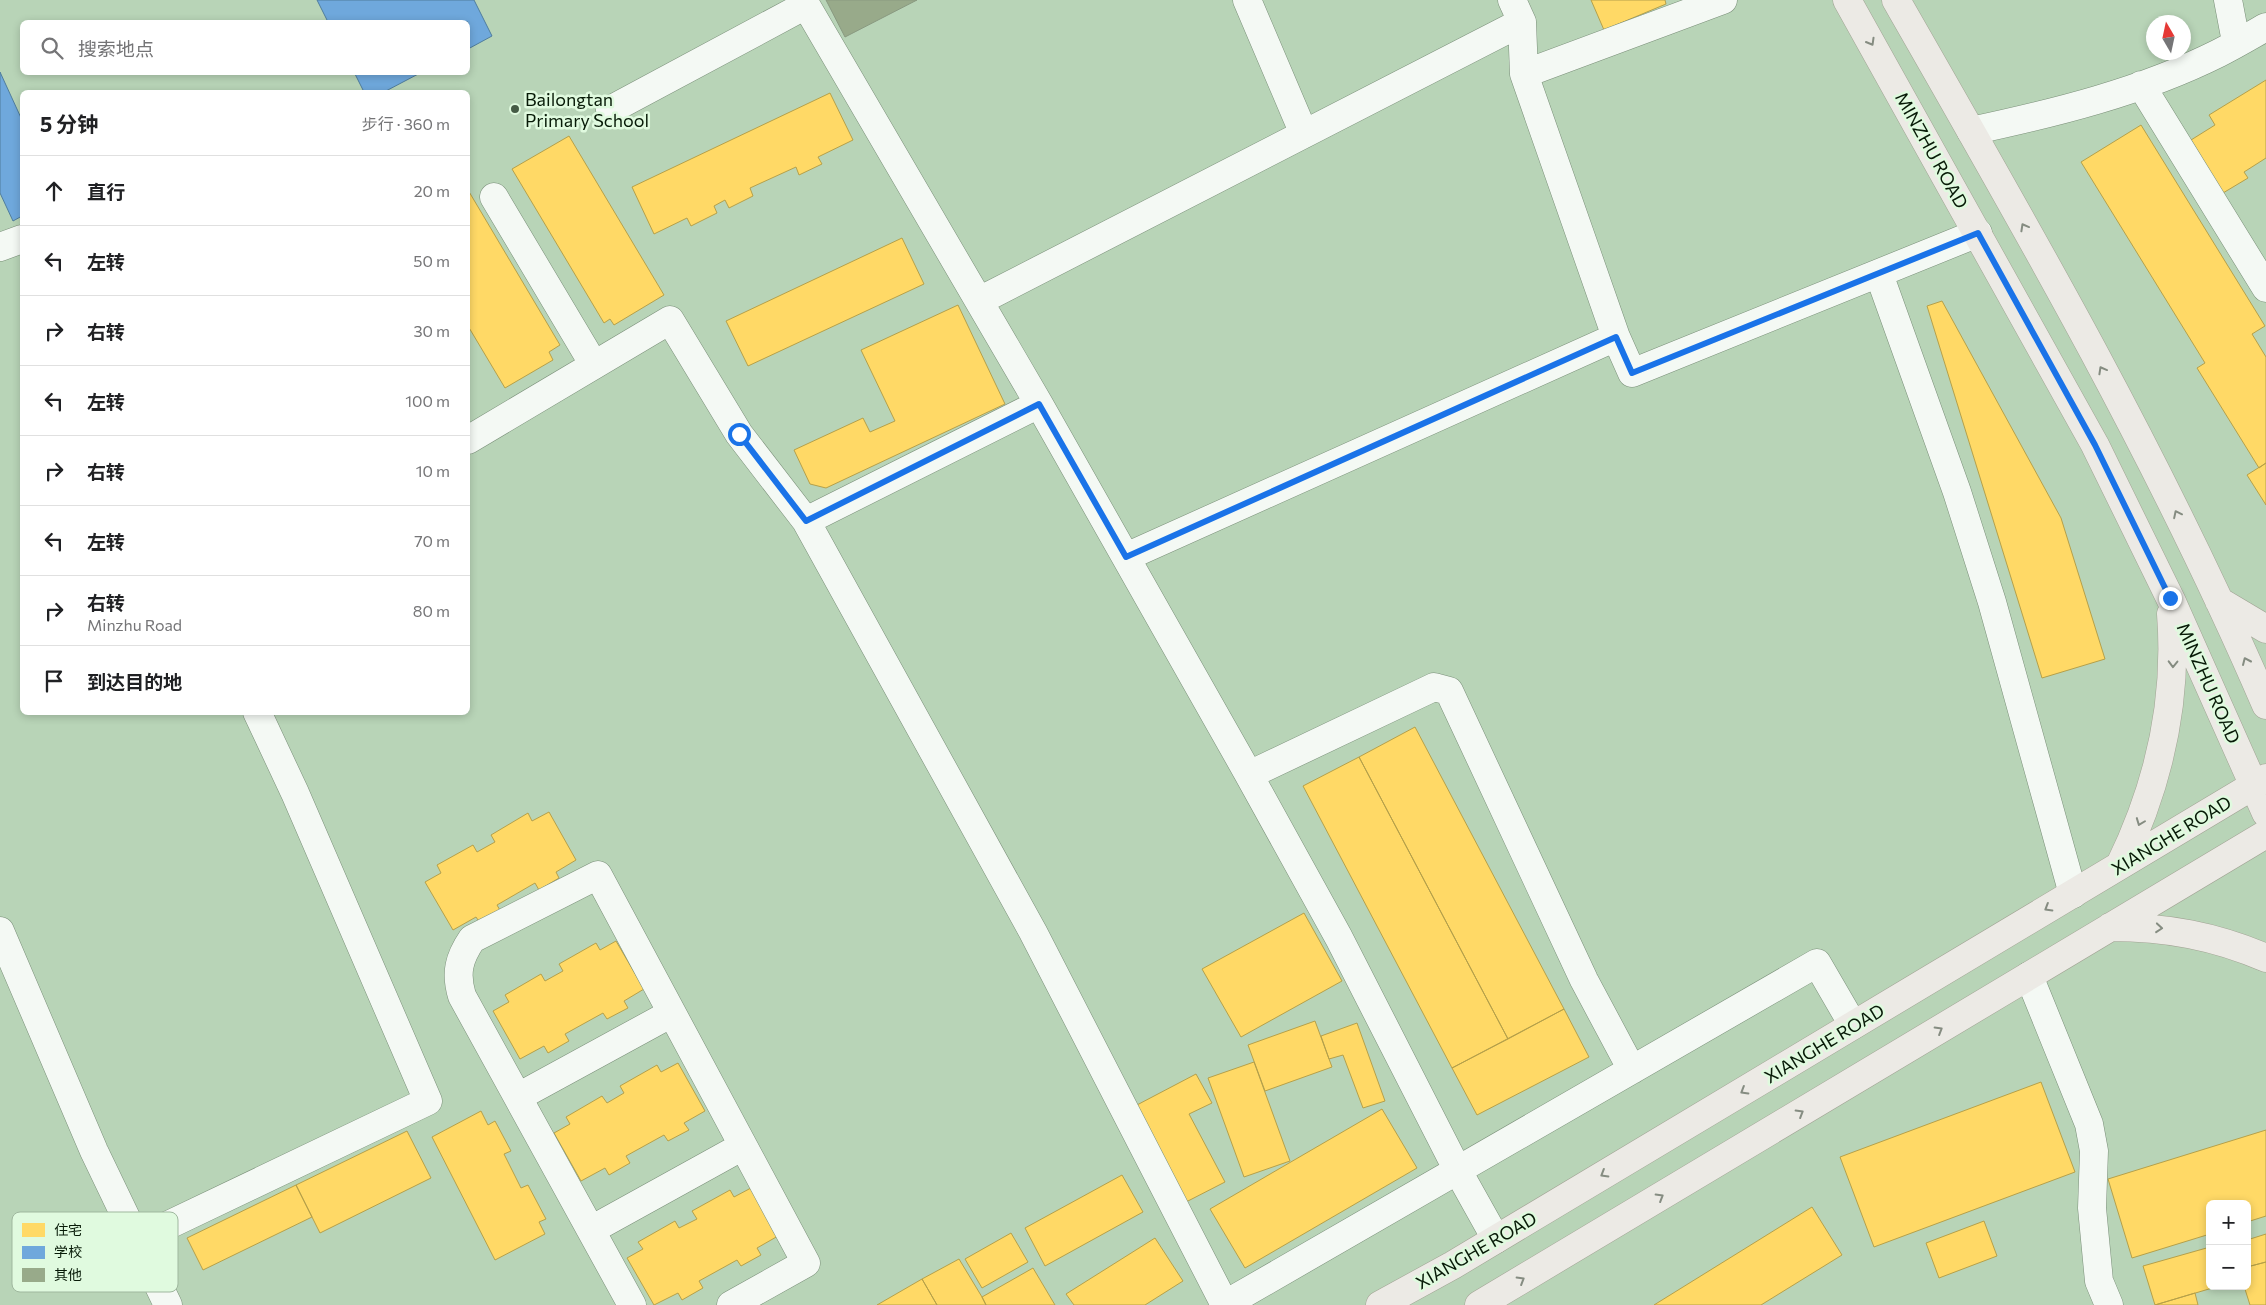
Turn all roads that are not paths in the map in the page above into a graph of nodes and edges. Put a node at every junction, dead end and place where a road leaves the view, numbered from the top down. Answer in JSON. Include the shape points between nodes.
{"nodes":[{"id":1,"x":1247,"y":0,"type":"edge"},
{"id":2,"x":1723,"y":0,"type":"edge"},
{"id":3,"x":1847,"y":0,"type":"edge"},
{"id":4,"x":1896,"y":0,"type":"edge"},
{"id":5,"x":2228,"y":0,"type":"edge"},
{"id":6,"x":804,"y":2,"type":"edge"},
{"id":7,"x":1517,"y":11,"type":"edge"},
{"id":8,"x":2266,"y":28,"type":"edge"},
{"id":9,"x":2236,"y":42,"type":"junction"},
{"id":10,"x":1524,"y":74,"type":"junction"},
{"id":11,"x":2141,"y":85,"type":"junction"},
{"id":12,"x":610,"y":110,"type":"dead end"},
{"id":13,"x":1970,"y":131,"type":"junction"},
{"id":14,"x":1304,"y":134,"type":"junction"},
{"id":15,"x":494,"y":197,"type":"dead end"},
{"id":16,"x":1978,"y":233,"type":"junction"},
{"id":17,"x":20,"y":240,"type":"edge"},
{"id":18,"x":0,"y":247,"type":"edge"},
{"id":19,"x":1879,"y":274,"type":"junction"},
{"id":20,"x":2266,"y":288,"type":"edge"},
{"id":21,"x":979,"y":301,"type":"junction"},
{"id":22,"x":1616,"y":337,"type":"junction"},
{"id":23,"x":594,"y":364,"type":"junction"},
{"id":24,"x":1039,"y":404,"type":"junction"},
{"id":25,"x":470,"y":439,"type":"edge"},
{"id":26,"x":806,"y":521,"type":"junction"},
{"id":27,"x":1126,"y":557,"type":"junction"},
{"id":28,"x":2170,"y":598,"type":"junction"},
{"id":29,"x":2219,"y":601,"type":"junction"},
{"id":30,"x":2266,"y":630,"type":"edge"},
{"id":31,"x":2266,"y":705,"type":"edge"},
{"id":32,"x":257,"y":715,"type":"edge"},
{"id":33,"x":1249,"y":774,"type":"junction"},
{"id":34,"x":2260,"y":782,"type":"edge"},
{"id":35,"x":2266,"y":813,"type":"edge"},
{"id":36,"x":2266,"y":834,"type":"edge"},
{"id":37,"x":2120,"y":865,"type":"junction"},
{"id":38,"x":2073,"y":894,"type":"junction"},
{"id":39,"x":2110,"y":927,"type":"junction"},
{"id":40,"x":0,"y":931,"type":"edge"},
{"id":41,"x":2266,"y":958,"type":"edge"},
{"id":42,"x":2029,"y":976,"type":"junction"},
{"id":43,"x":672,"y":1012,"type":"junction"},
{"id":44,"x":1853,"y":1026,"type":"junction"},
{"id":45,"x":1632,"y":1070,"type":"junction"},
{"id":46,"x":518,"y":1097,"type":"junction"},
{"id":47,"x":743,"y":1146,"type":"junction"},
{"id":48,"x":1458,"y":1171,"type":"junction"},
{"id":49,"x":123,"y":1212,"type":"edge"},
{"id":50,"x":178,"y":1220,"type":"edge"},
{"id":51,"x":591,"y":1230,"type":"junction"},
{"id":52,"x":1496,"y":1239,"type":"junction"},
{"id":53,"x":162,"y":1292,"type":"edge"},
{"id":54,"x":168,"y":1305,"type":"edge"},
{"id":55,"x":632,"y":1305,"type":"edge"},
{"id":56,"x":732,"y":1305,"type":"edge"},
{"id":57,"x":1225,"y":1305,"type":"edge"},
{"id":58,"x":1380,"y":1305,"type":"edge"},
{"id":59,"x":1479,"y":1305,"type":"edge"},
{"id":60,"x":2109,"y":1305,"type":"edge"}],
"edges":[{"from":1,"to":14,"type":"street"},
{"from":2,"to":10,"type":"street"},
{"from":3,"to":16,"type":"main road","name":"MINZHU ROAD","one_way":true},
{"from":4,"to":13,"type":"main road"},
{"from":5,"to":9,"type":"street"},
{"from":6,"to":12,"type":"street"},
{"from":6,"to":21,"type":"street"},
{"from":7,"to":10,"type":"street"},
{"from":7,"to":14,"type":"street"},
{"from":8,"to":9,"type":"street"},
{"from":9,"to":11,"type":"street","via":[[2220,53]]},
{"from":10,"to":22,"type":"street"},
{"from":11,"to":13,"type":"street","via":[[2045,115]]},
{"from":11,"to":20,"type":"street"},
{"from":29,"to":13,"type":"main road","one_way":true,"via":[[2133,426]]},
{"from":14,"to":21,"type":"street"},
{"from":15,"to":23,"type":"street"},
{"from":16,"to":19,"type":"street"},
{"from":16,"to":28,"type":"main road","name":"MINZHU ROAD","via":[[2095,445]]},
{"from":17,"to":18,"type":"street"},
{"from":19,"to":22,"type":"street","via":[[1632,373]]},
{"from":19,"to":38,"type":"street","via":[[1920,382],[1975,547]]},
{"from":21,"to":24,"type":"street"},
{"from":22,"to":27,"type":"street"},
{"from":23,"to":25,"type":"street"},
{"from":23,"to":26,"type":"street","via":[[670,320],[739,434]]},
{"from":24,"to":26,"type":"street"},
{"from":24,"to":27,"type":"street"},
{"from":26,"to":57,"type":"street","via":[[1033,932]]},
{"from":27,"to":33,"type":"street"},
{"from":28,"to":34,"type":"main road","name":"MINZHU ROAD"},
{"from":28,"to":37,"type":"main road","one_way":true,"via":[[2173,638],[2169,718],[2151,794]]},
{"from":29,"to":30,"type":"main road"},
{"from":31,"to":29,"type":"main road","one_way":true},
{"from":32,"to":50,"type":"street","via":[[296,793],[428,1102]]},
{"from":33,"to":45,"type":"street","via":[[1434,687],[1449,691],[1584,980]]},
{"from":33,"to":48,"type":"street","via":[[1339,938]]},
{"from":34,"to":35,"type":"main road","name":"MINZHU ROAD"},
{"from":34,"to":37,"type":"main road","name":"XIANGHE ROAD"},
{"from":36,"to":39,"type":"main road"},
{"from":37,"to":38,"type":"main road","name":"XIANGHE ROAD"},
{"from":38,"to":44,"type":"main road","name":"XIANGHE ROAD","one_way":true},
{"from":39,"to":41,"type":"main road","one_way":true,"via":[[2174,930],[2236,945]]},
{"from":39,"to":42,"type":"main road"},
{"from":40,"to":49,"type":"street"},
{"from":59,"to":42,"type":"main road","one_way":true},
{"from":42,"to":60,"type":"street","via":[[2089,1124],[2094,1151],[2092,1208],[2099,1281]]},
{"from":43,"to":46,"type":"street"},
{"from":43,"to":46,"type":"street","via":[[598,874],[472,939],[460,959],[458,984]]},
{"from":43,"to":47,"type":"street"},
{"from":44,"to":45,"type":"street","via":[[1817,964]]},
{"from":44,"to":52,"type":"main road","name":"XIANGHE ROAD","one_way":true},
{"from":45,"to":48,"type":"street"},
{"from":46,"to":51,"type":"street"},
{"from":47,"to":51,"type":"street"},
{"from":47,"to":56,"type":"street","via":[[806,1263]]},
{"from":48,"to":52,"type":"street"},
{"from":48,"to":57,"type":"street"},
{"from":51,"to":55,"type":"street"},
{"from":52,"to":58,"type":"main road","name":"XIANGHE ROAD"},
{"from":53,"to":54,"type":"street"}]}
